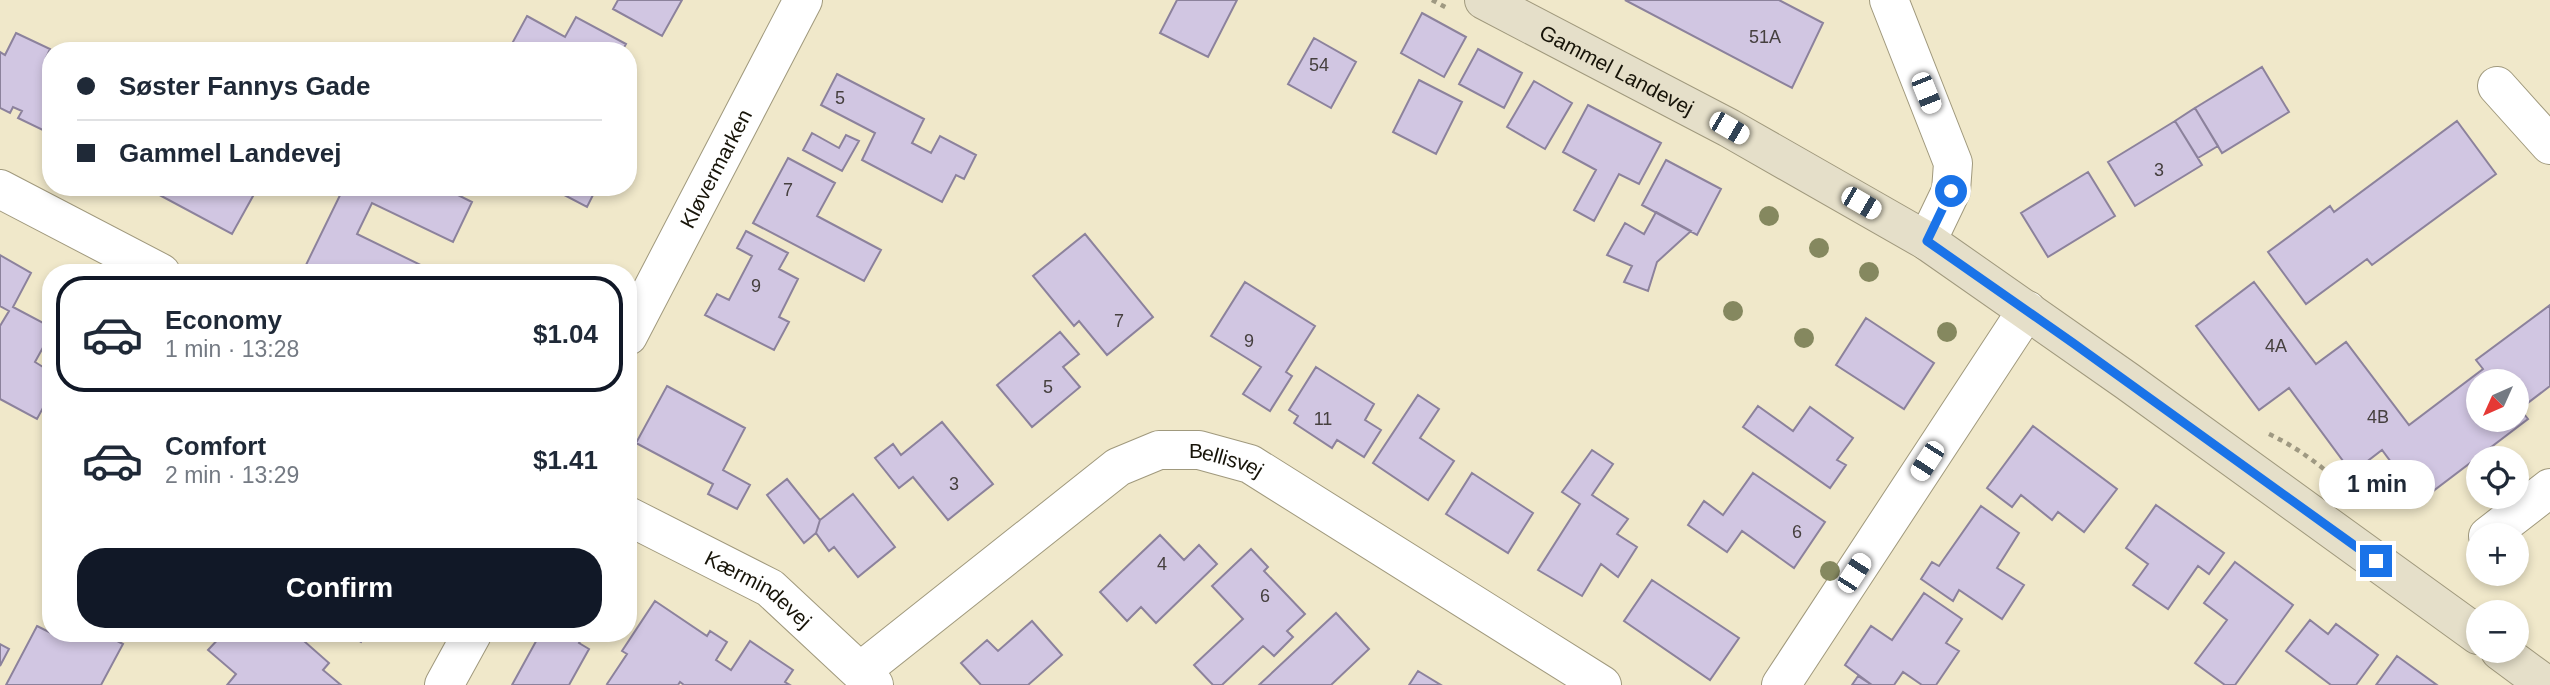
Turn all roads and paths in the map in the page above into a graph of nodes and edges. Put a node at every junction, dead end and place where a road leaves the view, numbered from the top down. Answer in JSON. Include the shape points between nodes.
{"nodes":[{"id":1,"x":803,"y":0,"type":"edge"},
{"id":2,"x":1484,"y":0,"type":"edge"},
{"id":3,"x":1889,"y":0,"type":"edge"},
{"id":4,"x":2497,"y":86,"type":"dead end"},
{"id":5,"x":2550,"y":145,"type":"edge"},
{"id":6,"x":0,"y":189,"type":"edge"},
{"id":7,"x":1927,"y":241,"type":"junction"},
{"id":8,"x":144,"y":264,"type":"edge"},
{"id":9,"x":2027,"y":310,"type":"junction"},
{"id":10,"x":637,"y":319,"type":"edge"},
{"id":11,"x":2550,"y":488,"type":"edge"},
{"id":12,"x":637,"y":521,"type":"edge"},
{"id":13,"x":2504,"y":523,"type":"edge"},
{"id":14,"x":2466,"y":626,"type":"edge"},
{"id":15,"x":468,"y":642,"type":"edge"},
{"id":16,"x":2516,"y":663,"type":"edge"},
{"id":17,"x":868,"y":678,"type":"edge"},
{"id":18,"x":444,"y":685,"type":"edge"},
{"id":19,"x":1602,"y":685,"type":"edge"},
{"id":20,"x":1781,"y":685,"type":"edge"},
{"id":21,"x":2546,"y":685,"type":"edge"}],
"edges":[{"from":1,"to":10,"type":"street","name":"Kløvermarken"},
{"from":2,"to":7,"type":"street","name":"Gammel Landevej","via":[[1729,128]]},
{"from":3,"to":7,"type":"street","via":[[1953,163],[1951,191]]},
{"from":4,"to":5,"type":"street"},
{"from":6,"to":8,"type":"street"},
{"from":7,"to":9,"type":"street","name":"Gammel Landevej"},
{"from":9,"to":14,"type":"street","name":"Gammel Landevej"},
{"from":9,"to":20,"type":"street"},
{"from":11,"to":13,"type":"street"},
{"from":12,"to":17,"type":"street","name":"Kærmindevej","via":[[769,588]]},
{"from":15,"to":18,"type":"street"},
{"from":16,"to":21,"type":"street"},
{"from":17,"to":19,"type":"street","name":"Bellisvej","via":[[1118,467],[1159,450],[1199,450],[1250,464]]}]}
